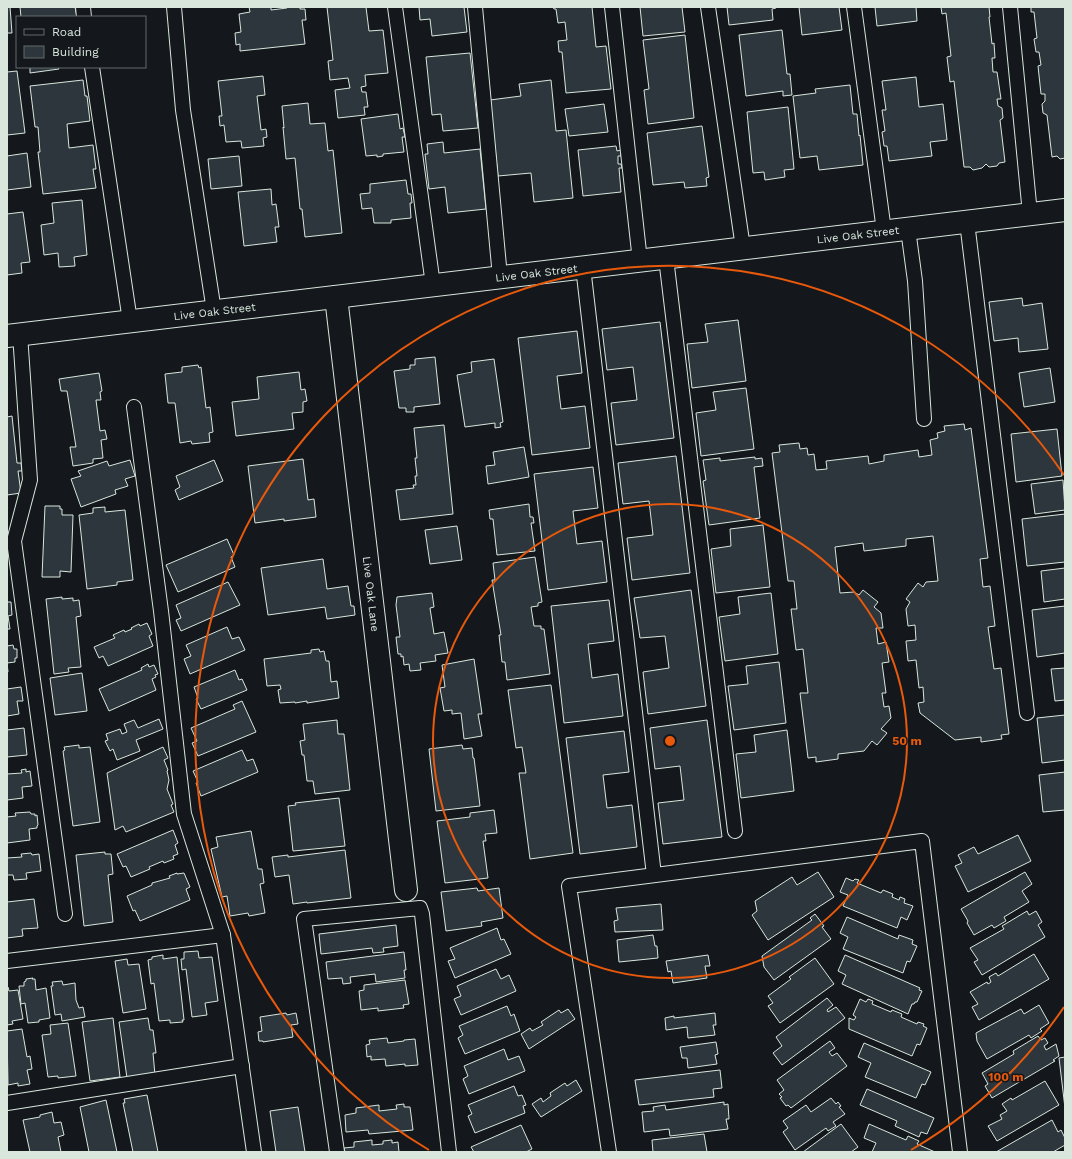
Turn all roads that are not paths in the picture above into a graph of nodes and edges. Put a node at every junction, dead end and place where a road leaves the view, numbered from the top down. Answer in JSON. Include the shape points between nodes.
{"nodes":[{"id":1,"x":174,"y":7,"type":"edge"},
{"id":2,"x":395,"y":7,"type":"edge"},
{"id":3,"x":474,"y":7,"type":"edge"},
{"id":4,"x":612,"y":7,"type":"edge"},
{"id":5,"x":708,"y":7,"type":"edge"},
{"id":6,"x":854,"y":7,"type":"edge"},
{"id":7,"x":1010,"y":7,"type":"edge"},
{"id":8,"x":92,"y":68,"type":"edge"},
{"id":9,"x":1065,"y":210,"type":"edge"},
{"id":10,"x":1030,"y":214,"type":"junction"},
{"id":11,"x":967,"y":222,"type":"junction"},
{"id":12,"x":908,"y":229,"type":"junction"},
{"id":13,"x":884,"y":232,"type":"junction"},
{"id":14,"x":743,"y":248,"type":"junction"},
{"id":15,"x":666,"y":258,"type":"junction"},
{"id":16,"x":640,"y":261,"type":"junction"},
{"id":17,"x":583,"y":267,"type":"junction"},
{"id":18,"x":500,"y":277,"type":"junction"},
{"id":19,"x":433,"y":285,"type":"junction"},
{"id":20,"x":336,"y":297,"type":"junction"},
{"id":21,"x":214,"y":311,"type":"junction"},
{"id":22,"x":130,"y":321,"type":"junction"},
{"id":23,"x":14,"y":335,"type":"edge"},
{"id":24,"x":134,"y":407,"type":"dead end"},
{"id":25,"x":924,"y":419,"type":"dead end"},
{"id":26,"x":1027,"y":713,"type":"dead end"},
{"id":27,"x":736,"y":831,"type":"dead end"},
{"id":28,"x":654,"y":875,"type":"junction"},
{"id":29,"x":406,"y":890,"type":"dead end"},
{"id":30,"x":65,"y":914,"type":"dead end"},
{"id":31,"x":222,"y":935,"type":"junction"},
{"id":32,"x":7,"y":960,"type":"edge"},
{"id":33,"x":242,"y":1066,"type":"junction"},
{"id":34,"x":7,"y":1103,"type":"edge"},
{"id":35,"x":254,"y":1152,"type":"edge"},
{"id":36,"x":337,"y":1152,"type":"edge"},
{"id":37,"x":449,"y":1152,"type":"edge"},
{"id":38,"x":609,"y":1152,"type":"edge"},
{"id":39,"x":960,"y":1152,"type":"edge"}],
"edges":[{"from":1,"to":21,"type":"lane","via":[[183,110]]},
{"from":2,"to":19,"type":"lane"},
{"from":3,"to":18,"type":"lane"},
{"from":4,"to":16,"type":"lane"},
{"from":5,"to":14,"type":"lane"},
{"from":6,"to":13,"type":"lane"},
{"from":7,"to":10,"type":"lane"},
{"from":8,"to":22,"type":"lane"},
{"from":9,"to":10,"type":"street","name":"Live Oak Street"},
{"from":10,"to":11,"type":"street","name":"Live Oak Street"},
{"from":11,"to":12,"type":"street","name":"Live Oak Street"},
{"from":11,"to":26,"type":"lane"},
{"from":12,"to":13,"type":"street","name":"Live Oak Street"},
{"from":12,"to":25,"type":"lane","via":[[915,281]]},
{"from":13,"to":14,"type":"street","name":"Live Oak Street"},
{"from":14,"to":15,"type":"street","name":"Live Oak Street"},
{"from":15,"to":16,"type":"street","name":"Live Oak Street"},
{"from":15,"to":27,"type":"lane"},
{"from":16,"to":17,"type":"street","name":"Live Oak Street"},
{"from":17,"to":18,"type":"street","name":"Live Oak Street"},
{"from":17,"to":28,"type":"lane"},
{"from":18,"to":19,"type":"street","name":"Live Oak Street"},
{"from":19,"to":20,"type":"street","name":"Live Oak Street"},
{"from":20,"to":21,"type":"street","name":"Live Oak Street"},
{"from":20,"to":29,"type":"street","name":"Live Oak Lane"},
{"from":21,"to":22,"type":"street","name":"Live Oak Street"},
{"from":22,"to":23,"type":"street","name":"Live Oak Street"},
{"from":23,"to":30,"type":"lane","via":[[30,480],[14,540]]},
{"from":24,"to":31,"type":"lane","via":[[184,814]]},
{"from":28,"to":38,"type":"lane","via":[[569,886]]},
{"from":28,"to":39,"type":"lane","via":[[922,841]]},
{"from":31,"to":32,"type":"lane"},
{"from":31,"to":33,"type":"lane"},
{"from":33,"to":34,"type":"lane"},
{"from":33,"to":35,"type":"lane"},
{"from":36,"to":37,"type":"lane","via":[[304,919],[420,908]]}]}
